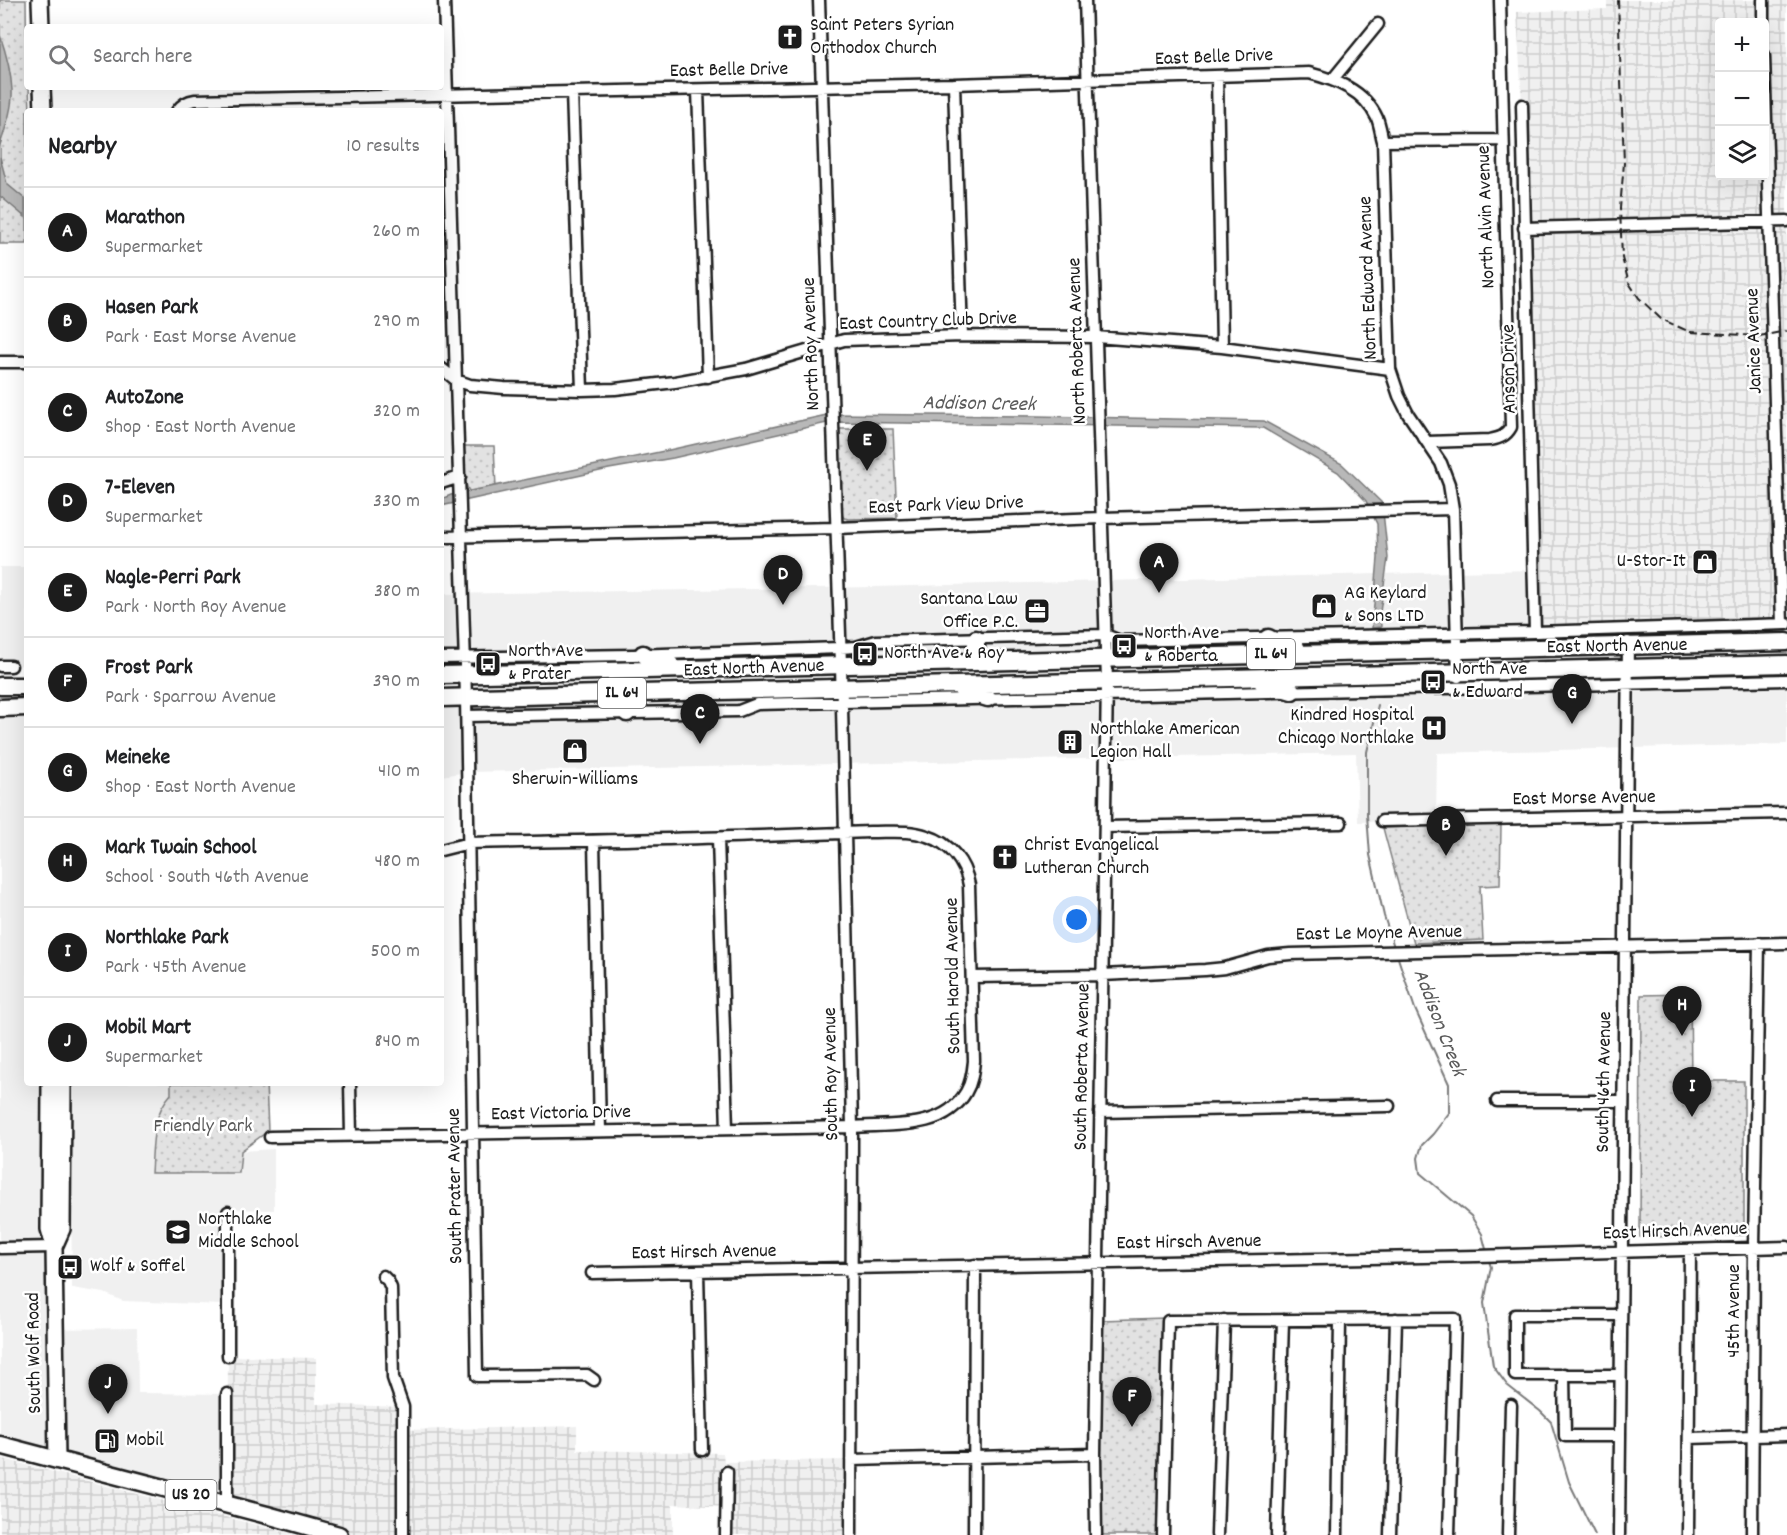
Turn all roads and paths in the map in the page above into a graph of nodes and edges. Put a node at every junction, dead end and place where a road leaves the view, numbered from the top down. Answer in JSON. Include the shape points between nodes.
{"nodes":[{"id":1,"x":40,"y":0,"type":"edge"},
{"id":2,"x":444,"y":0,"type":"edge"},
{"id":3,"x":819,"y":0,"type":"edge"},
{"id":4,"x":1085,"y":0,"type":"edge"},
{"id":5,"x":1500,"y":0,"type":"edge"},
{"id":6,"x":1763,"y":0,"type":"edge"},
{"id":7,"x":1763,"y":18,"type":"edge"},
{"id":8,"x":41,"y":24,"type":"edge"},
{"id":9,"x":1378,"y":24,"type":"dead end"},
{"id":10,"x":1765,"y":72,"type":"edge"},
{"id":11,"x":1217,"y":76,"type":"junction"},
{"id":12,"x":1333,"y":79,"type":"junction"},
{"id":13,"x":1088,"y":80,"type":"junction"},
{"id":14,"x":954,"y":84,"type":"junction"},
{"id":15,"x":823,"y":86,"type":"junction"},
{"id":16,"x":42,"y":90,"type":"edge"},
{"id":17,"x":698,"y":90,"type":"junction"},
{"id":18,"x":572,"y":92,"type":"junction"},
{"id":19,"x":447,"y":95,"type":"junction"},
{"id":20,"x":1522,"y":105,"type":"dead end"},
{"id":21,"x":43,"y":108,"type":"edge"},
{"id":22,"x":180,"y":108,"type":"edge"},
{"id":23,"x":1502,"y":140,"type":"junction"},
{"id":24,"x":1383,"y":141,"type":"junction"},
{"id":25,"x":446,"y":202,"type":"edge"},
{"id":26,"x":1787,"y":220,"type":"edge"},
{"id":27,"x":1770,"y":221,"type":"junction"},
{"id":28,"x":1524,"y":228,"type":"junction"},
{"id":29,"x":962,"y":336,"type":"junction"},
{"id":30,"x":1096,"y":337,"type":"junction"},
{"id":31,"x":830,"y":343,"type":"junction"},
{"id":32,"x":1222,"y":347,"type":"junction"},
{"id":33,"x":0,"y":362,"type":"edge"},
{"id":34,"x":24,"y":362,"type":"edge"},
{"id":35,"x":1390,"y":369,"type":"junction"},
{"id":36,"x":444,"y":370,"type":"edge"},
{"id":37,"x":708,"y":377,"type":"junction"},
{"id":38,"x":456,"y":380,"type":"junction"},
{"id":39,"x":582,"y":390,"type":"junction"},
{"id":40,"x":1427,"y":442,"type":"junction"},
{"id":41,"x":460,"y":477,"type":"junction"},
{"id":42,"x":444,"y":482,"type":"edge"},
{"id":43,"x":1453,"y":509,"type":"junction"},
{"id":44,"x":1101,"y":518,"type":"junction"},
{"id":45,"x":836,"y":528,"type":"junction"},
{"id":46,"x":461,"y":535,"type":"junction"},
{"id":47,"x":444,"y":537,"type":"edge"},
{"id":48,"x":1784,"y":624,"type":"edge"},
{"id":49,"x":1535,"y":632,"type":"junction"},
{"id":50,"x":1105,"y":635,"type":"junction"},
{"id":51,"x":1628,"y":638,"type":"junction"},
{"id":52,"x":976,"y":639,"type":"junction"},
{"id":53,"x":1268,"y":639,"type":"junction"},
{"id":54,"x":1457,"y":642,"type":"junction"},
{"id":55,"x":1787,"y":642,"type":"edge"},
{"id":56,"x":1317,"y":652,"type":"junction"},
{"id":57,"x":643,"y":654,"type":"junction"},
{"id":58,"x":840,"y":656,"type":"junction"},
{"id":59,"x":1106,"y":658,"type":"junction"},
{"id":60,"x":444,"y":659,"type":"edge"},
{"id":61,"x":981,"y":661,"type":"junction"},
{"id":62,"x":1787,"y":664,"type":"edge"},
{"id":63,"x":465,"y":666,"type":"junction"},
{"id":64,"x":688,"y":669,"type":"junction"},
{"id":65,"x":444,"y":674,"type":"edge"},
{"id":66,"x":1627,"y":675,"type":"junction"},
{"id":67,"x":1247,"y":677,"type":"junction"},
{"id":68,"x":1458,"y":679,"type":"junction"},
{"id":69,"x":1787,"y":680,"type":"edge"},
{"id":70,"x":938,"y":685,"type":"junction"},
{"id":71,"x":0,"y":686,"type":"edge"},
{"id":72,"x":24,"y":686,"type":"edge"},
{"id":73,"x":1106,"y":688,"type":"junction"},
{"id":74,"x":1292,"y":691,"type":"junction"},
{"id":75,"x":627,"y":693,"type":"junction"},
{"id":76,"x":842,"y":694,"type":"junction"},
{"id":77,"x":466,"y":697,"type":"junction"},
{"id":78,"x":444,"y":698,"type":"edge"},
{"id":79,"x":988,"y":698,"type":"junction"},
{"id":80,"x":24,"y":707,"type":"edge"},
{"id":81,"x":0,"y":708,"type":"edge"},
{"id":82,"x":627,"y":713,"type":"junction"},
{"id":83,"x":467,"y":716,"type":"junction"},
{"id":84,"x":1787,"y":813,"type":"edge"},
{"id":85,"x":1626,"y":816,"type":"junction"},
{"id":86,"x":1382,"y":821,"type":"dead end"},
{"id":87,"x":1341,"y":823,"type":"dead end"},
{"id":88,"x":1105,"y":826,"type":"junction"},
{"id":89,"x":844,"y":833,"type":"junction"},
{"id":90,"x":718,"y":838,"type":"junction"},
{"id":91,"x":594,"y":841,"type":"junction"},
{"id":92,"x":469,"y":843,"type":"junction"},
{"id":93,"x":444,"y":849,"type":"edge"},
{"id":94,"x":1760,"y":943,"type":"junction"},
{"id":95,"x":1787,"y":943,"type":"edge"},
{"id":96,"x":1624,"y":947,"type":"junction"},
{"id":97,"x":1102,"y":975,"type":"junction"},
{"id":98,"x":973,"y":977,"type":"junction"},
{"id":99,"x":50,"y":1086,"type":"edge"},
{"id":100,"x":63,"y":1086,"type":"edge"},
{"id":101,"x":350,"y":1086,"type":"edge"},
{"id":102,"x":1497,"y":1101,"type":"dead end"},
{"id":103,"x":1623,"y":1101,"type":"junction"},
{"id":104,"x":1389,"y":1106,"type":"dead end"},
{"id":105,"x":1100,"y":1112,"type":"junction"},
{"id":106,"x":852,"y":1126,"type":"junction"},
{"id":107,"x":726,"y":1129,"type":"junction"},
{"id":108,"x":600,"y":1131,"type":"junction"},
{"id":109,"x":473,"y":1134,"type":"junction"},
{"id":110,"x":351,"y":1136,"type":"junction"},
{"id":111,"x":270,"y":1137,"type":"dead end"},
{"id":112,"x":228,"y":1212,"type":"dead end"},
{"id":113,"x":54,"y":1247,"type":"junction"},
{"id":114,"x":1787,"y":1247,"type":"edge"},
{"id":115,"x":0,"y":1248,"type":"edge"},
{"id":116,"x":1754,"y":1248,"type":"junction"},
{"id":117,"x":1690,"y":1250,"type":"junction"},
{"id":118,"x":1622,"y":1251,"type":"junction"},
{"id":119,"x":1098,"y":1263,"type":"junction"},
{"id":120,"x":975,"y":1265,"type":"junction"},
{"id":121,"x":853,"y":1268,"type":"junction"},
{"id":122,"x":698,"y":1271,"type":"junction"},
{"id":123,"x":592,"y":1273,"type":"dead end"},
{"id":124,"x":383,"y":1276,"type":"dead end"},
{"id":125,"x":1621,"y":1315,"type":"junction"},
{"id":126,"x":1396,"y":1319,"type":"junction"},
{"id":127,"x":1224,"y":1320,"type":"junction"},
{"id":128,"x":1283,"y":1320,"type":"junction"},
{"id":129,"x":1340,"y":1320,"type":"junction"},
{"id":130,"x":228,"y":1356,"type":"dead end"},
{"id":131,"x":1564,"y":1374,"type":"junction"},
{"id":132,"x":1620,"y":1375,"type":"junction"},
{"id":133,"x":594,"y":1380,"type":"dead end"},
{"id":134,"x":227,"y":1394,"type":"dead end"},
{"id":135,"x":1511,"y":1405,"type":"dead end"},
{"id":136,"x":1620,"y":1436,"type":"junction"},
{"id":137,"x":1752,"y":1436,"type":"junction"},
{"id":138,"x":1787,"y":1436,"type":"edge"},
{"id":139,"x":1689,"y":1438,"type":"junction"},
{"id":140,"x":0,"y":1445,"type":"edge"},
{"id":141,"x":702,"y":1450,"type":"dead end"},
{"id":142,"x":1095,"y":1454,"type":"junction"},
{"id":143,"x":975,"y":1456,"type":"junction"},
{"id":144,"x":57,"y":1460,"type":"junction"},
{"id":145,"x":851,"y":1460,"type":"junction"},
{"id":146,"x":727,"y":1472,"type":"dead end"},
{"id":147,"x":227,"y":1505,"type":"junction"},
{"id":148,"x":339,"y":1535,"type":"edge"},
{"id":149,"x":403,"y":1535,"type":"edge"},
{"id":150,"x":726,"y":1535,"type":"edge"},
{"id":151,"x":851,"y":1535,"type":"edge"},
{"id":152,"x":974,"y":1535,"type":"edge"},
{"id":153,"x":1096,"y":1535,"type":"edge"},
{"id":154,"x":1163,"y":1535,"type":"edge"},
{"id":155,"x":1217,"y":1535,"type":"edge"},
{"id":156,"x":1277,"y":1535,"type":"edge"},
{"id":157,"x":1337,"y":1535,"type":"edge"},
{"id":158,"x":1390,"y":1535,"type":"edge"},
{"id":159,"x":1449,"y":1535,"type":"edge"},
{"id":160,"x":1508,"y":1535,"type":"edge"},
{"id":161,"x":1618,"y":1535,"type":"edge"},
{"id":162,"x":1688,"y":1535,"type":"edge"},
{"id":163,"x":1752,"y":1535,"type":"edge"}],
"edges":[{"from":1,"to":8,"type":"main road"},
{"from":2,"to":19,"type":"street","name":"South Prater Avenue"},
{"from":3,"to":15,"type":"street","name":"North Roy Avenue"},
{"from":4,"to":13,"type":"street","name":"North Roberta Avenue"},
{"from":5,"to":23,"type":"street","name":"North Alvin Avenue"},
{"from":6,"to":7,"type":"street"},
{"from":9,"to":12,"type":"street"},
{"from":10,"to":27,"type":"street","name":"Janice Avenue"},
{"from":11,"to":12,"type":"street","name":"East Belle Drive","via":[[1309,73]]},
{"from":11,"to":13,"type":"street","name":"East Belle Drive"},
{"from":11,"to":32,"type":"street"},
{"from":12,"to":24,"type":"street","name":"East Belle Drive","via":[[1366,101],[1377,118]]},
{"from":13,"to":14,"type":"street","name":"East Belle Drive"},
{"from":13,"to":30,"type":"street","name":"North Roberta Avenue"},
{"from":14,"to":15,"type":"street","name":"East Belle Drive"},
{"from":14,"to":29,"type":"street"},
{"from":15,"to":17,"type":"street","name":"East Belle Drive"},
{"from":15,"to":31,"type":"street","name":"North Roy Avenue"},
{"from":16,"to":21,"type":"main road"},
{"from":17,"to":18,"type":"street","name":"East Belle Drive"},
{"from":17,"to":37,"type":"street"},
{"from":18,"to":19,"type":"street","name":"East Belle Drive"},
{"from":18,"to":39,"type":"street"},
{"from":19,"to":22,"type":"street","name":"East Belle Drive","via":[[195,100]]},
{"from":19,"to":25,"type":"street","name":"South Prater Avenue"},
{"from":20,"to":28,"type":"street","name":"Anson Drive"},
{"from":23,"to":24,"type":"street"},
{"from":23,"to":40,"type":"street","name":"North Alvin Avenue","via":[[1512,419],[1508,433],[1500,438]]},
{"from":24,"to":35,"type":"street","name":"North Edward Avenue"},
{"from":25,"to":38,"type":"street","name":"South Prater Avenue"},
{"from":26,"to":27,"type":"street"},
{"from":27,"to":28,"type":"street"},
{"from":27,"to":48,"type":"street","name":"Janice Avenue"},
{"from":28,"to":49,"type":"street","name":"Anson Drive"},
{"from":29,"to":30,"type":"street","name":"East Country Club Drive"},
{"from":29,"to":31,"type":"street","name":"East Country Club Drive"},
{"from":30,"to":32,"type":"street","name":"East Country Club Drive"},
{"from":30,"to":44,"type":"street","name":"North Roberta Avenue"},
{"from":31,"to":37,"type":"street","name":"East Country Club Drive"},
{"from":31,"to":45,"type":"street","name":"North Roy Avenue"},
{"from":32,"to":35,"type":"street","name":"East Country Club Drive"},
{"from":33,"to":34,"type":"street"},
{"from":35,"to":40,"type":"street","name":"North Edward Avenue","via":[[1408,414]]},
{"from":36,"to":38,"type":"street","name":"East Country Club Drive"},
{"from":37,"to":39,"type":"street","name":"East Country Club Drive"},
{"from":38,"to":39,"type":"street","name":"East Country Club Drive","via":[[492,387]]},
{"from":38,"to":41,"type":"street","name":"South Prater Avenue"},
{"from":40,"to":43,"type":"street","name":"North Edward Avenue","via":[[1441,463]]},
{"from":41,"to":42,"type":"street"},
{"from":41,"to":46,"type":"street","name":"South Prater Avenue"},
{"from":43,"to":44,"type":"street","name":"East Park View Drive"},
{"from":43,"to":54,"type":"street","name":"North Edward Avenue"},
{"from":44,"to":45,"type":"street","name":"East Park View Drive"},
{"from":44,"to":50,"type":"street","name":"North Roberta Avenue"},
{"from":45,"to":46,"type":"street","name":"East Park View Drive"},
{"from":45,"to":58,"type":"street","name":"North Roy Avenue"},
{"from":46,"to":47,"type":"street","name":"East Park View Drive"},
{"from":46,"to":63,"type":"street","name":"South Prater Avenue"},
{"from":48,"to":51,"type":"street","name":"East North Avenue"},
{"from":49,"to":51,"type":"street","name":"East North Avenue"},
{"from":49,"to":54,"type":"street","name":"East North Avenue"},
{"from":50,"to":52,"type":"street","name":"East North Avenue"},
{"from":50,"to":53,"type":"street","name":"East North Avenue","via":[[1120,640]]},
{"from":50,"to":59,"type":"street","name":"North Roberta Avenue"},
{"from":51,"to":54,"type":"main road","name":"East North Avenue","number":"IL 64"},
{"from":51,"to":55,"type":"main road","name":"East North Avenue","number":"IL 64"},
{"from":51,"to":66,"type":"street","name":"South 46th Avenue"},
{"from":52,"to":58,"type":"street","name":"East North Avenue","via":[[876,640]]},
{"from":52,"to":61,"type":"main road"},
{"from":53,"to":54,"type":"street","name":"East North Avenue"},
{"from":53,"to":56,"type":"main road"},
{"from":54,"to":56,"type":"main road","name":"East North Avenue","number":"IL 64","via":[[1397,651]]},
{"from":54,"to":68,"type":"street","name":"North Edward Avenue"},
{"from":56,"to":59,"type":"main road","name":"East North Avenue","number":"IL 64"},
{"from":57,"to":58,"type":"street","name":"East North Avenue"},
{"from":57,"to":63,"type":"street","name":"East North Avenue"},
{"from":57,"to":64,"type":"main road","via":[[654,661]]},
{"from":58,"to":61,"type":"main road","name":"East North Avenue","number":"IL 64"},
{"from":58,"to":64,"type":"main road","name":"East North Avenue","number":"IL 64"},
{"from":58,"to":76,"type":"street","name":"North Roy Avenue"},
{"from":59,"to":61,"type":"main road","name":"East North Avenue","number":"IL 64"},
{"from":59,"to":73,"type":"street","name":"North Roberta Avenue"},
{"from":60,"to":63,"type":"street","name":"East North Avenue"},
{"from":62,"to":66,"type":"main road","name":"East North Avenue","number":"IL 64"},
{"from":63,"to":64,"type":"main road","name":"East North Avenue","number":"IL 64"},
{"from":63,"to":65,"type":"main road","name":"East North Avenue","number":"IL 64"},
{"from":63,"to":77,"type":"street","name":"South Prater Avenue"},
{"from":66,"to":68,"type":"main road","name":"East North Avenue","number":"IL 64"},
{"from":66,"to":69,"type":"street","name":"East North Avenue"},
{"from":66,"to":85,"type":"street","name":"South 46th Avenue"},
{"from":67,"to":68,"type":"main road","name":"East North Avenue","number":"IL 64","via":[[1397,673]]},
{"from":67,"to":73,"type":"main road","name":"East North Avenue","number":"IL 64"},
{"from":67,"to":74,"type":"main road"},
{"from":68,"to":74,"type":"street","name":"East North Avenue"},
{"from":70,"to":73,"type":"main road","name":"East North Avenue","number":"IL 64"},
{"from":70,"to":76,"type":"main road","name":"East North Avenue","number":"IL 64"},
{"from":70,"to":79,"type":"main road"},
{"from":71,"to":72,"type":"main road"},
{"from":73,"to":74,"type":"street","name":"East North Avenue"},
{"from":73,"to":79,"type":"street","name":"East North Avenue"},
{"from":73,"to":88,"type":"street","name":"South Roberta Avenue"},
{"from":75,"to":76,"type":"main road","name":"East North Avenue","number":"IL 64"},
{"from":75,"to":77,"type":"main road","name":"East North Avenue","number":"IL 64"},
{"from":75,"to":82,"type":"main road"},
{"from":76,"to":79,"type":"street","name":"East North Avenue"},
{"from":76,"to":82,"type":"street","name":"East North Avenue","via":[[757,704],[739,711]]},
{"from":76,"to":89,"type":"street","name":"South Roy Avenue"},
{"from":77,"to":78,"type":"main road","name":"East North Avenue","number":"IL 64"},
{"from":77,"to":83,"type":"street","name":"South Prater Avenue"},
{"from":80,"to":81,"type":"main road"},
{"from":82,"to":83,"type":"street","name":"East North Avenue"},
{"from":83,"to":92,"type":"street","name":"South Prater Avenue"},
{"from":84,"to":85,"type":"street","name":"East Morse Avenue"},
{"from":85,"to":86,"type":"street","name":"East Morse Avenue"},
{"from":85,"to":96,"type":"street","name":"South 46th Avenue"},
{"from":87,"to":88,"type":"street"},
{"from":88,"to":97,"type":"street","name":"South Roberta Avenue"},
{"from":89,"to":90,"type":"street"},
{"from":89,"to":98,"type":"street","name":"South Harold Avenue","via":[[921,834],[956,854],[969,885]]},
{"from":89,"to":106,"type":"street","name":"South Roy Avenue"},
{"from":90,"to":91,"type":"street"},
{"from":90,"to":107,"type":"street"},
{"from":91,"to":92,"type":"street"},
{"from":91,"to":108,"type":"street"},
{"from":92,"to":93,"type":"street"},
{"from":92,"to":109,"type":"street","name":"South Prater Avenue"},
{"from":94,"to":95,"type":"street","name":"East Le Moyne Avenue"},
{"from":94,"to":96,"type":"street","name":"East Le Moyne Avenue"},
{"from":94,"to":116,"type":"street","name":"45th Avenue"},
{"from":96,"to":97,"type":"street","name":"East Le Moyne Avenue","via":[[1290,954],[1225,968]]},
{"from":96,"to":103,"type":"street","name":"South 46th Avenue"},
{"from":97,"to":98,"type":"street","name":"East Le Moyne Avenue"},
{"from":97,"to":105,"type":"street","name":"South Roberta Avenue"},
{"from":98,"to":106,"type":"street","name":"South Harold Avenue","via":[[974,1061],[972,1078],[959,1101],[948,1112],[921,1123]]},
{"from":99,"to":113,"type":"main road","name":"South Wolf Road","via":[[49,1229]]},
{"from":100,"to":113,"type":"main road","name":"South Wolf Road","via":[[62,1229]]},
{"from":101,"to":110,"type":"street"},
{"from":102,"to":103,"type":"street"},
{"from":103,"to":118,"type":"street","name":"South 46th Avenue"},
{"from":104,"to":105,"type":"street"},
{"from":105,"to":119,"type":"street","name":"South Roberta Avenue"},
{"from":106,"to":107,"type":"street","name":"East Victoria Drive"},
{"from":106,"to":121,"type":"street","name":"South Roy Avenue"},
{"from":107,"to":108,"type":"street","name":"East Victoria Drive"},
{"from":108,"to":109,"type":"street","name":"East Victoria Drive"},
{"from":109,"to":110,"type":"street","name":"East Victoria Drive"},
{"from":109,"to":133,"type":"street","name":"South Prater Avenue","via":[[477,1376],[587,1375]]},
{"from":110,"to":111,"type":"street","name":"East Victoria Drive"},
{"from":112,"to":130,"type":"street"},
{"from":113,"to":115,"type":"street"},
{"from":113,"to":144,"type":"main road","name":"South Wolf Road"},
{"from":114,"to":116,"type":"street","name":"East Hirsch Avenue"},
{"from":116,"to":117,"type":"street","name":"East Hirsch Avenue"},
{"from":116,"to":137,"type":"street","name":"45th Avenue"},
{"from":117,"to":118,"type":"street","name":"East Hirsch Avenue"},
{"from":117,"to":139,"type":"street"},
{"from":118,"to":119,"type":"street","name":"East Hirsch Avenue"},
{"from":118,"to":125,"type":"street","name":"South 46th Avenue"},
{"from":119,"to":120,"type":"street","name":"East Hirsch Avenue"},
{"from":119,"to":142,"type":"street","name":"South Roberta Avenue"},
{"from":120,"to":121,"type":"street","name":"East Hirsch Avenue"},
{"from":120,"to":143,"type":"street"},
{"from":121,"to":122,"type":"street","name":"East Hirsch Avenue"},
{"from":121,"to":145,"type":"street","name":"South Roy Avenue"},
{"from":122,"to":123,"type":"street","name":"East Hirsch Avenue"},
{"from":122,"to":141,"type":"street"},
{"from":124,"to":149,"type":"street","via":[[393,1295],[393,1378],[403,1407]]},
{"from":125,"to":131,"type":"street","via":[[1515,1315],[1515,1375]]},
{"from":125,"to":132,"type":"street","name":"South 46th Avenue"},
{"from":126,"to":129,"type":"street"},
{"from":126,"to":158,"type":"street"},
{"from":126,"to":159,"type":"street","via":[[1455,1319]]},
{"from":127,"to":128,"type":"street"},
{"from":127,"to":154,"type":"street","via":[[1168,1321]]},
{"from":127,"to":155,"type":"street"},
{"from":128,"to":129,"type":"street"},
{"from":128,"to":156,"type":"street"},
{"from":129,"to":157,"type":"street"},
{"from":131,"to":132,"type":"street"},
{"from":131,"to":136,"type":"street","via":[[1565,1436]]},
{"from":132,"to":136,"type":"street","name":"South 46th Avenue"},
{"from":134,"to":147,"type":"street"},
{"from":135,"to":160,"type":"street"},
{"from":136,"to":161,"type":"street","name":"South 46th Avenue"},
{"from":137,"to":138,"type":"street"},
{"from":137,"to":139,"type":"street"},
{"from":137,"to":163,"type":"street","name":"45th Avenue"},
{"from":139,"to":162,"type":"street"},
{"from":140,"to":144,"type":"main road","number":"US 20"},
{"from":142,"to":143,"type":"street"},
{"from":142,"to":153,"type":"street"},
{"from":143,"to":145,"type":"street"},
{"from":143,"to":152,"type":"street"},
{"from":144,"to":147,"type":"main road","number":"US 20"},
{"from":145,"to":151,"type":"street","name":"South Roy Avenue"},
{"from":146,"to":150,"type":"street"},
{"from":147,"to":148,"type":"main road","number":"US 20"}]}
